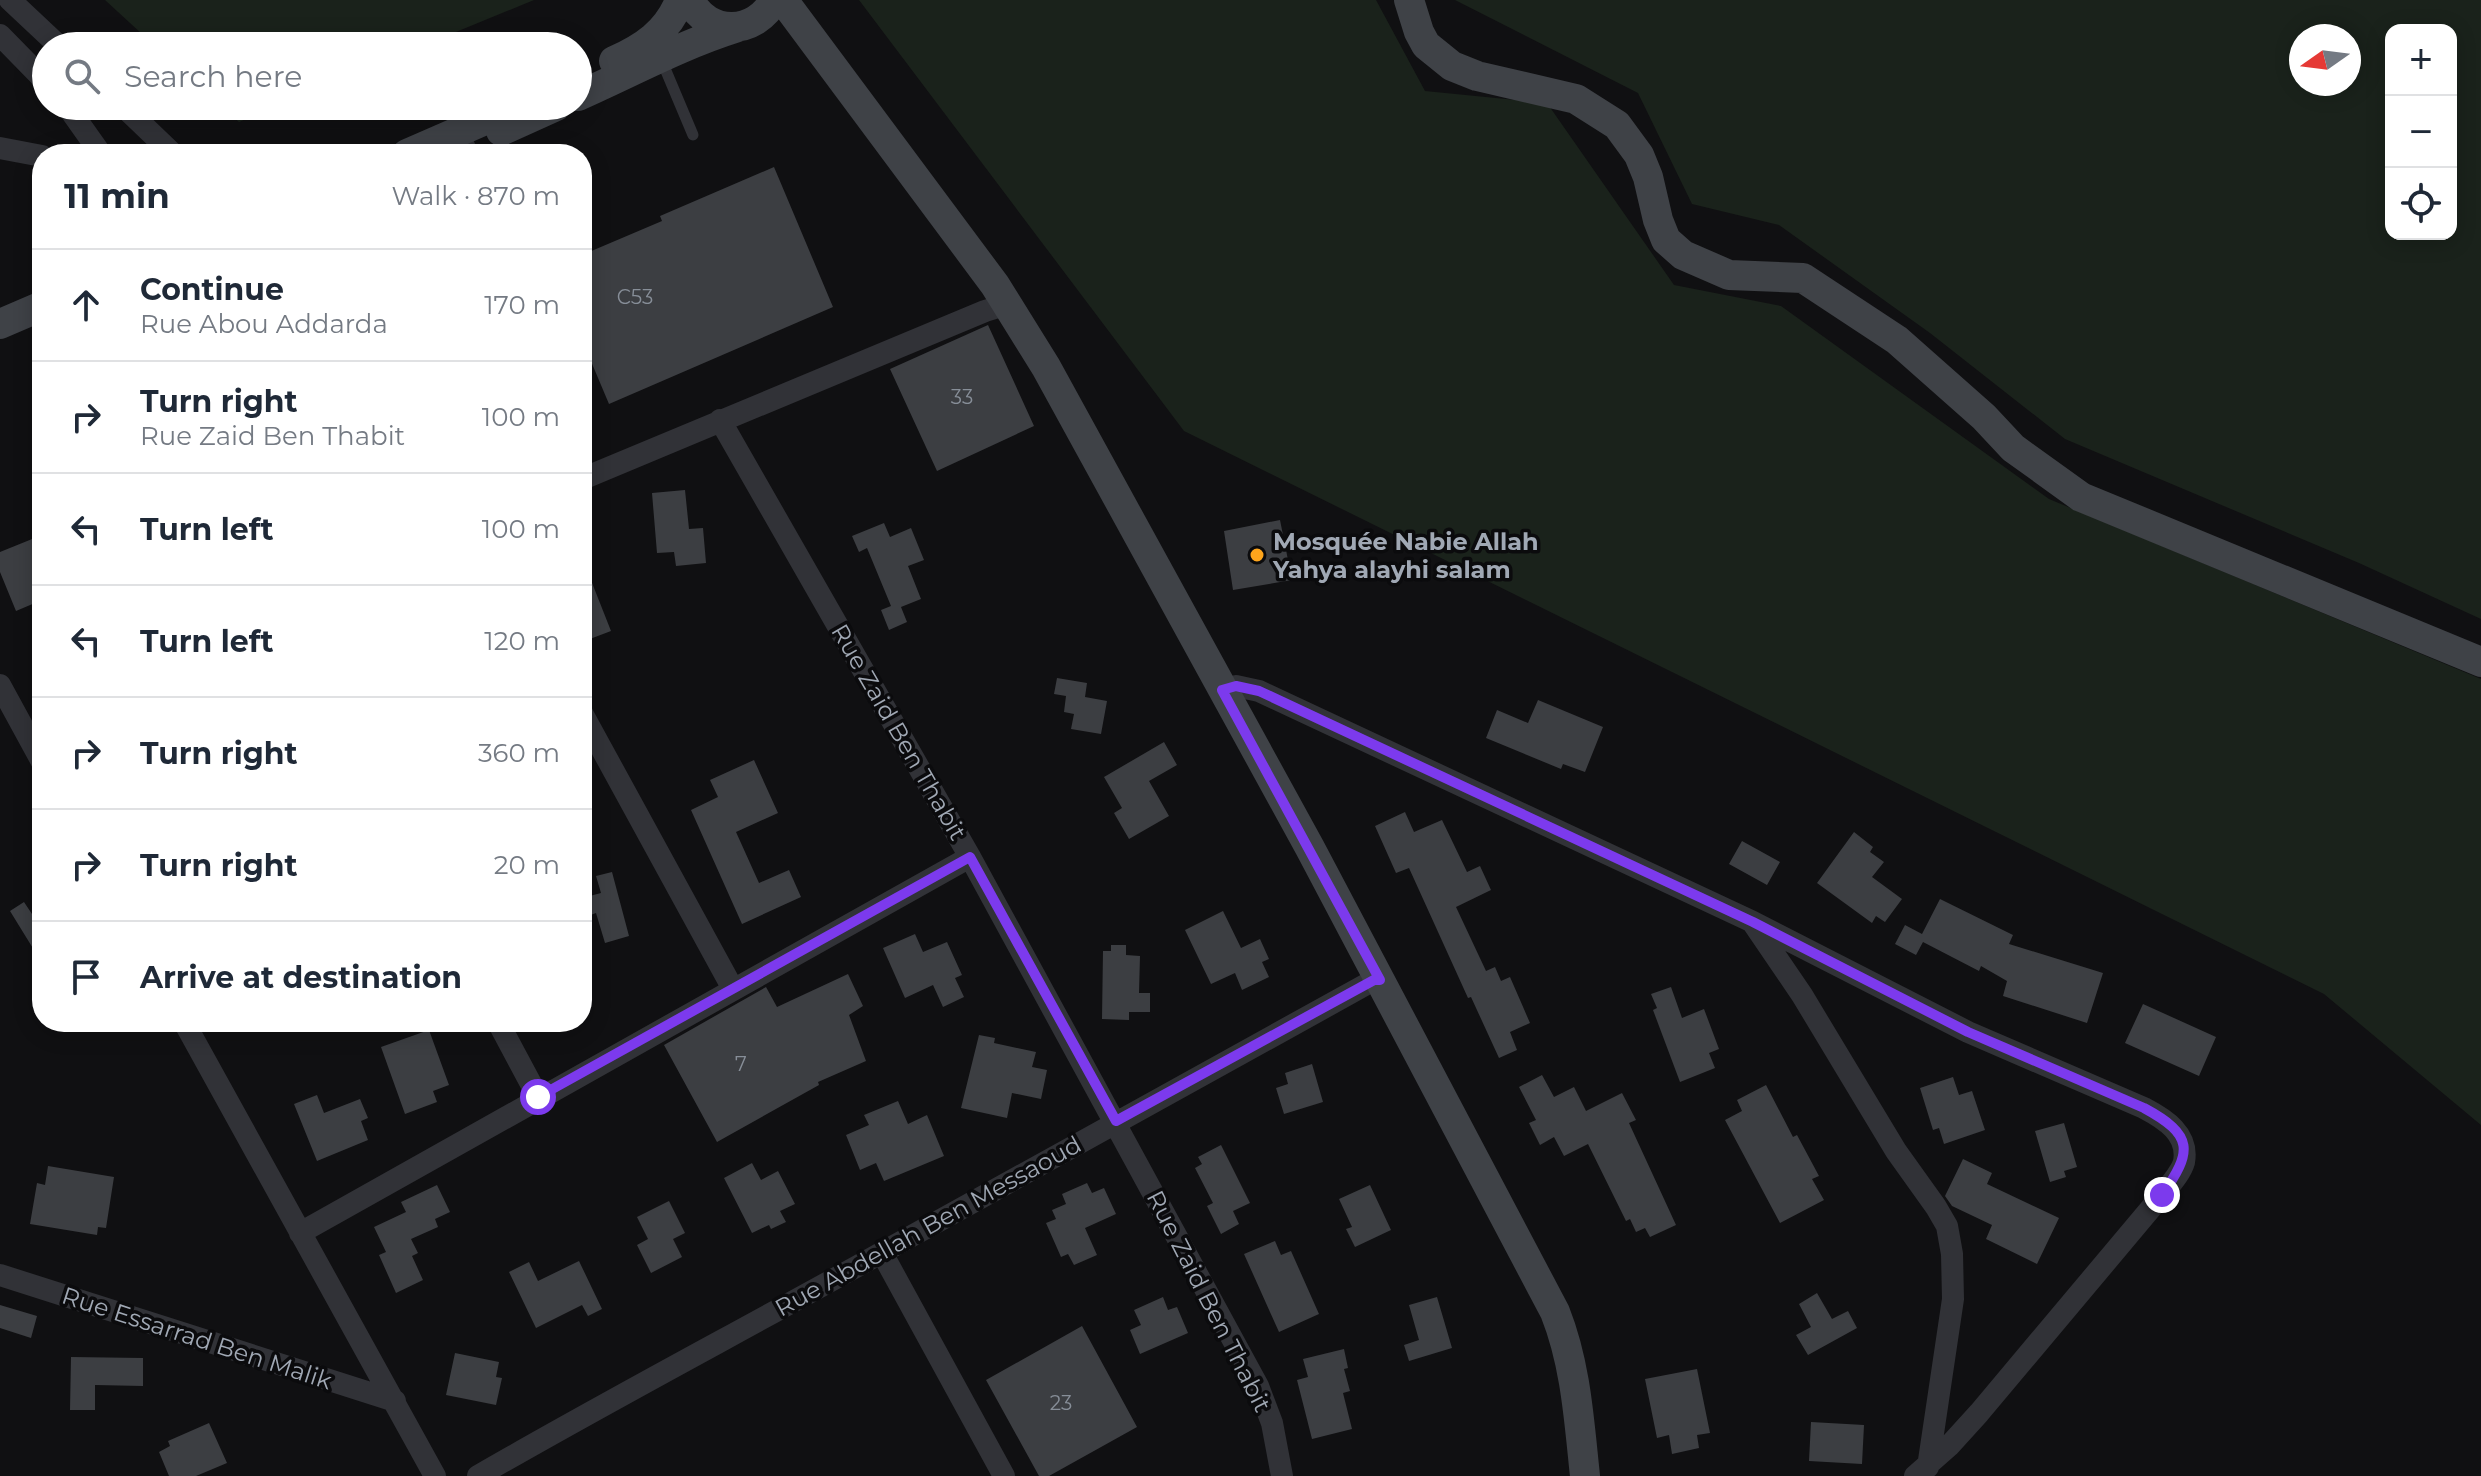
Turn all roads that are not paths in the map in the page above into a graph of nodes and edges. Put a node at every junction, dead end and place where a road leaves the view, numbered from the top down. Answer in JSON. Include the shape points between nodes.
{"nodes":[{"id":1,"x":10,"y":0,"type":"edge"},
{"id":2,"x":680,"y":0,"type":"edge"},
{"id":3,"x":690,"y":0,"type":"edge"},
{"id":4,"x":783,"y":0,"type":"edge"},
{"id":5,"x":1409,"y":0,"type":"edge"},
{"id":6,"x":756,"y":16,"type":"edge"},
{"id":7,"x":44,"y":32,"type":"edge"},
{"id":8,"x":0,"y":35,"type":"edge"},
{"id":9,"x":825,"y":58,"type":"junction"},
{"id":10,"x":661,"y":59,"type":"junction"},
{"id":11,"x":32,"y":68,"type":"edge"},
{"id":12,"x":592,"y":71,"type":"edge"},
{"id":13,"x":592,"y":90,"type":"edge"},
{"id":14,"x":77,"y":120,"type":"edge"},
{"id":15,"x":138,"y":120,"type":"edge"},
{"id":16,"x":497,"y":120,"type":"edge"},
{"id":17,"x":523,"y":120,"type":"edge"},
{"id":18,"x":693,"y":135,"type":"dead end"},
{"id":19,"x":94,"y":144,"type":"edge"},
{"id":20,"x":163,"y":144,"type":"edge"},
{"id":21,"x":463,"y":144,"type":"edge"},
{"id":22,"x":466,"y":144,"type":"edge"},
{"id":23,"x":0,"y":148,"type":"edge"},
{"id":24,"x":32,"y":154,"type":"edge"},
{"id":25,"x":1008,"y":304,"type":"junction"},
{"id":26,"x":32,"y":310,"type":"edge"},
{"id":27,"x":0,"y":324,"type":"edge"},
{"id":28,"x":32,"y":329,"type":"edge"},
{"id":29,"x":0,"y":343,"type":"edge"},
{"id":30,"x":720,"y":420,"type":"junction"},
{"id":31,"x":592,"y":467,"type":"edge"},
{"id":32,"x":2481,"y":662,"type":"edge"},
{"id":33,"x":0,"y":685,"type":"edge"},
{"id":34,"x":1222,"y":690,"type":"junction"},
{"id":35,"x":592,"y":731,"type":"edge"},
{"id":36,"x":32,"y":744,"type":"edge"},
{"id":37,"x":970,"y":857,"type":"junction"},
{"id":38,"x":1753,"y":922,"type":"junction"},
{"id":39,"x":1380,"y":980,"type":"junction"},
{"id":40,"x":733,"y":989,"type":"junction"},
{"id":41,"x":189,"y":1032,"type":"edge"},
{"id":42,"x":503,"y":1032,"type":"edge"},
{"id":43,"x":538,"y":1097,"type":"junction"},
{"id":44,"x":1116,"y":1121,"type":"junction"},
{"id":45,"x":300,"y":1233,"type":"junction"},
{"id":46,"x":882,"y":1253,"type":"junction"},
{"id":47,"x":0,"y":1275,"type":"edge"},
{"id":48,"x":395,"y":1401,"type":"junction"},
{"id":49,"x":1921,"y":1472,"type":"edge"},
{"id":50,"x":435,"y":1476,"type":"edge"},
{"id":51,"x":478,"y":1476,"type":"edge"},
{"id":52,"x":1004,"y":1476,"type":"edge"},
{"id":53,"x":1282,"y":1476,"type":"edge"},
{"id":54,"x":1585,"y":1476,"type":"edge"}],
"edges":[{"from":1,"to":7,"type":"street"},
{"from":2,"to":12,"type":"street","via":[[660,33],[642,48]]},
{"from":3,"to":6,"type":"street","via":[[711,23]]},
{"from":4,"to":9,"type":"street"},
{"from":5,"to":32,"type":"street","via":[[1426,45],[1452,66],[1576,99],[1617,125],[1639,155],[1666,240],[1683,255],[1729,275],[1803,278],[1897,340],[2013,448],[2081,497]]},
{"from":6,"to":9,"type":"street"},
{"from":6,"to":10,"type":"street"},
{"from":8,"to":11,"type":"street"},
{"from":9,"to":25,"type":"street"},
{"from":10,"to":13,"type":"street"},
{"from":10,"to":18,"type":"lane"},
{"from":14,"to":19,"type":"street"},
{"from":15,"to":20,"type":"street"},
{"from":16,"to":21,"type":"street"},
{"from":17,"to":22,"type":"street"},
{"from":23,"to":24,"type":"street"},
{"from":25,"to":30,"type":"street"},
{"from":25,"to":34,"type":"street"},
{"from":26,"to":27,"type":"street"},
{"from":28,"to":29,"type":"street"},
{"from":30,"to":31,"type":"street"},
{"from":30,"to":37,"type":"street","name":"Rue Zaid Ben Thabit"},
{"from":33,"to":36,"type":"street"},
{"from":34,"to":38,"type":"street","via":[[1236,686],[1259,691]]},
{"from":34,"to":39,"type":"street"},
{"from":35,"to":40,"type":"street"},
{"from":37,"to":40,"type":"street"},
{"from":37,"to":44,"type":"street","name":"Rue Zaid Ben Thabit"},
{"from":38,"to":49,"type":"street","via":[[1947,1226],[1953,1299]]},
{"from":38,"to":49,"type":"street","via":[[1968,1032],[2144,1108],[2167,1120],[2184,1145],[2183,1164],[2162,1195],[1979,1413]]},
{"from":39,"to":44,"type":"street","name":"Rue Abdellah Ben Messaoud"},
{"from":39,"to":54,"type":"street","via":[[1559,1322],[1573,1371]]},
{"from":40,"to":43,"type":"street"},
{"from":41,"to":45,"type":"street"},
{"from":42,"to":43,"type":"street"},
{"from":43,"to":45,"type":"street"},
{"from":44,"to":46,"type":"street","name":"Rue Abdellah Ben Messaoud"},
{"from":44,"to":53,"type":"street","name":"Rue Zaid Ben Thabit","via":[[1258,1386]]},
{"from":45,"to":48,"type":"street"},
{"from":46,"to":51,"type":"street","name":"Rue Abdellah Ben Messaoud"},
{"from":46,"to":52,"type":"street"},
{"from":47,"to":48,"type":"street","name":"Rue Essarrad Ben Malik"},
{"from":48,"to":50,"type":"street"}]}
